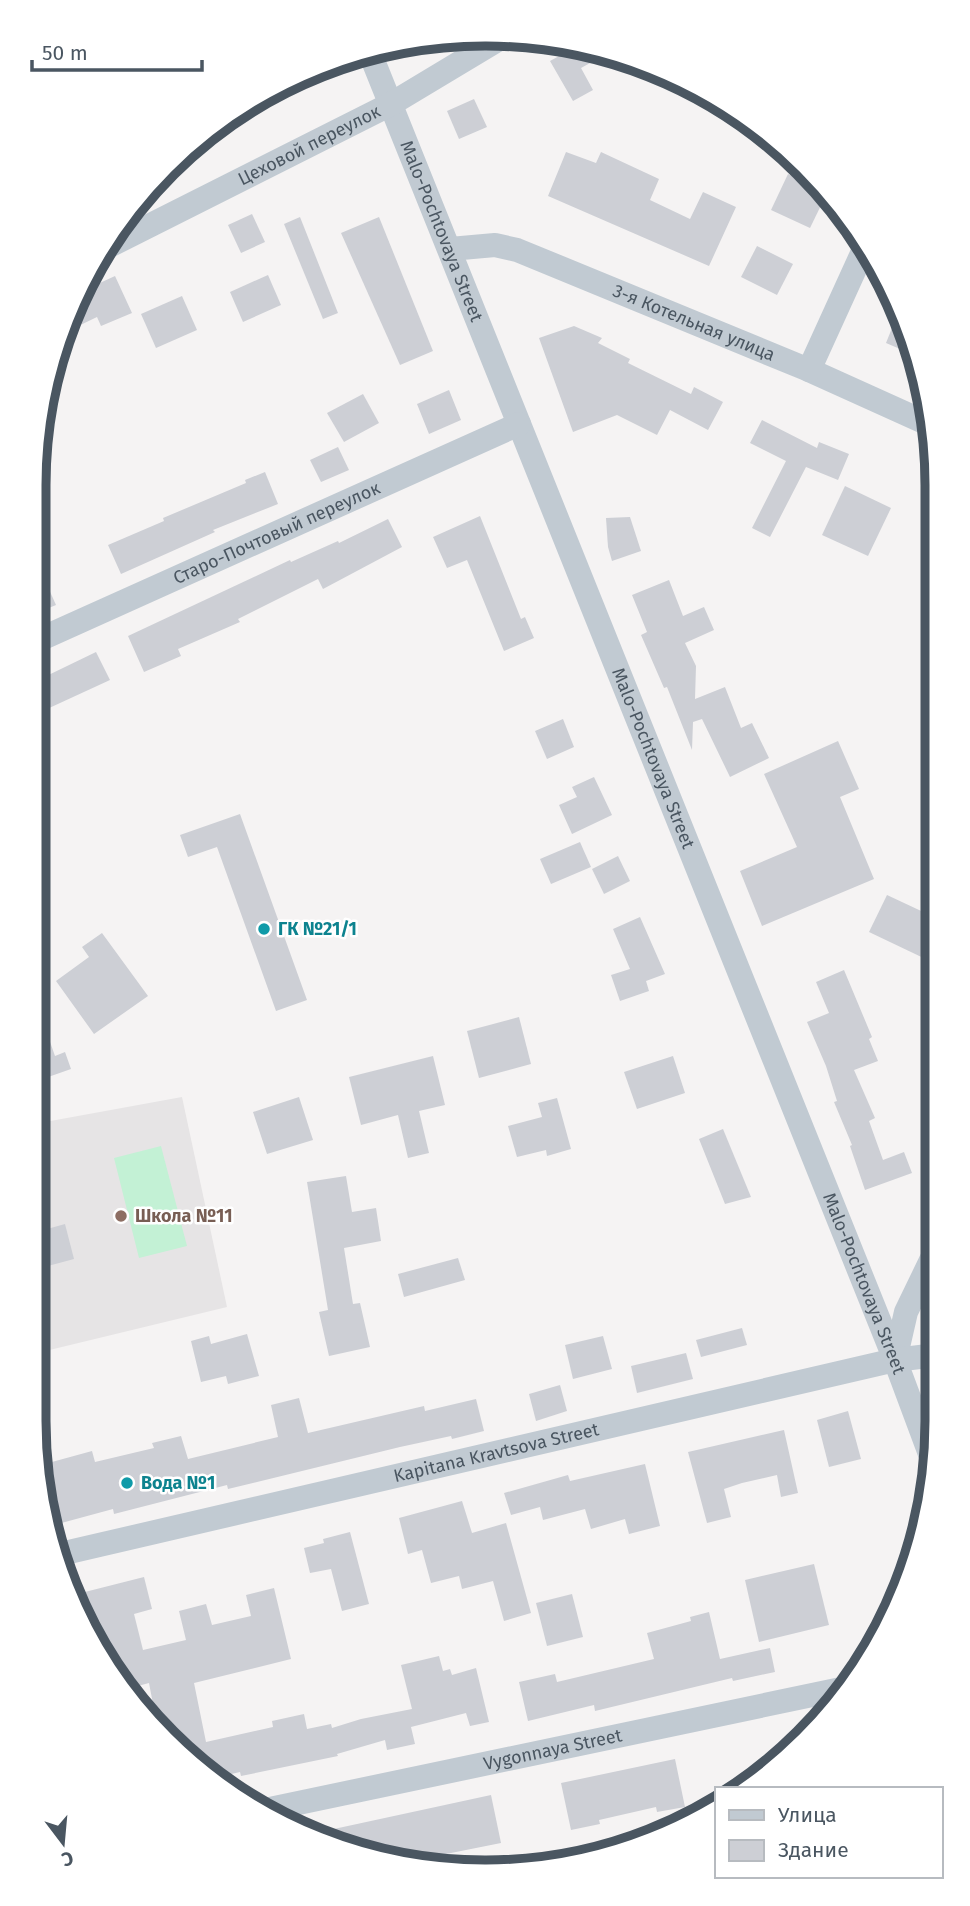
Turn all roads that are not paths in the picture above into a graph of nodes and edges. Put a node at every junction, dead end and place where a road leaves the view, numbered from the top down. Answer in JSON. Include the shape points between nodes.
{"nodes":[{"id":1,"x":487,"y":46,"type":"edge"},
{"id":2,"x":373,"y":60,"type":"edge"},
{"id":3,"x":391,"y":104,"type":"junction"},
{"id":4,"x":121,"y":240,"type":"edge"},
{"id":5,"x":450,"y":248,"type":"junction"},
{"id":6,"x":861,"y":257,"type":"edge"},
{"id":7,"x":809,"y":370,"type":"junction"},
{"id":8,"x":920,"y":420,"type":"edge"},
{"id":9,"x":519,"y":424,"type":"junction"},
{"id":10,"x":45,"y":637,"type":"edge"},
{"id":11,"x":925,"y":1273,"type":"edge"},
{"id":12,"x":925,"y":1356,"type":"edge"},
{"id":13,"x":895,"y":1360,"type":"junction"},
{"id":14,"x":924,"y":1439,"type":"edge"},
{"id":15,"x":66,"y":1553,"type":"edge"},
{"id":16,"x":832,"y":1691,"type":"edge"},
{"id":17,"x":276,"y":1808,"type":"edge"}],
"edges":[{"from":1,"to":3,"type":"street","name":"Цеховой переулок"},
{"from":2,"to":3,"type":"street","name":"Malo-Pochtovaya Street"},
{"from":3,"to":4,"type":"street","name":"Цеховой переулок"},
{"from":3,"to":5,"type":"street","name":"Malo-Pochtovaya Street"},
{"from":5,"to":7,"type":"street","name":"3-я Котельная улица","via":[[495,245],[517,250]]},
{"from":5,"to":9,"type":"street","name":"Malo-Pochtovaya Street"},
{"from":6,"to":7,"type":"street"},
{"from":7,"to":8,"type":"street","name":"3-я Котельная улица"},
{"from":9,"to":10,"type":"street","name":"Старо-Почтовый переулок"},
{"from":9,"to":13,"type":"street","name":"Malo-Pochtovaya Street"},
{"from":11,"to":13,"type":"street","via":[[906,1312]]},
{"from":12,"to":13,"type":"street","name":"Kapitana Kravtsova Street"},
{"from":13,"to":14,"type":"street","name":"Malo-Pochtovaya Street"},
{"from":13,"to":15,"type":"street","name":"Kapitana Kravtsova Street"},
{"from":16,"to":17,"type":"street","name":"Vygonnaya Street"}]}
